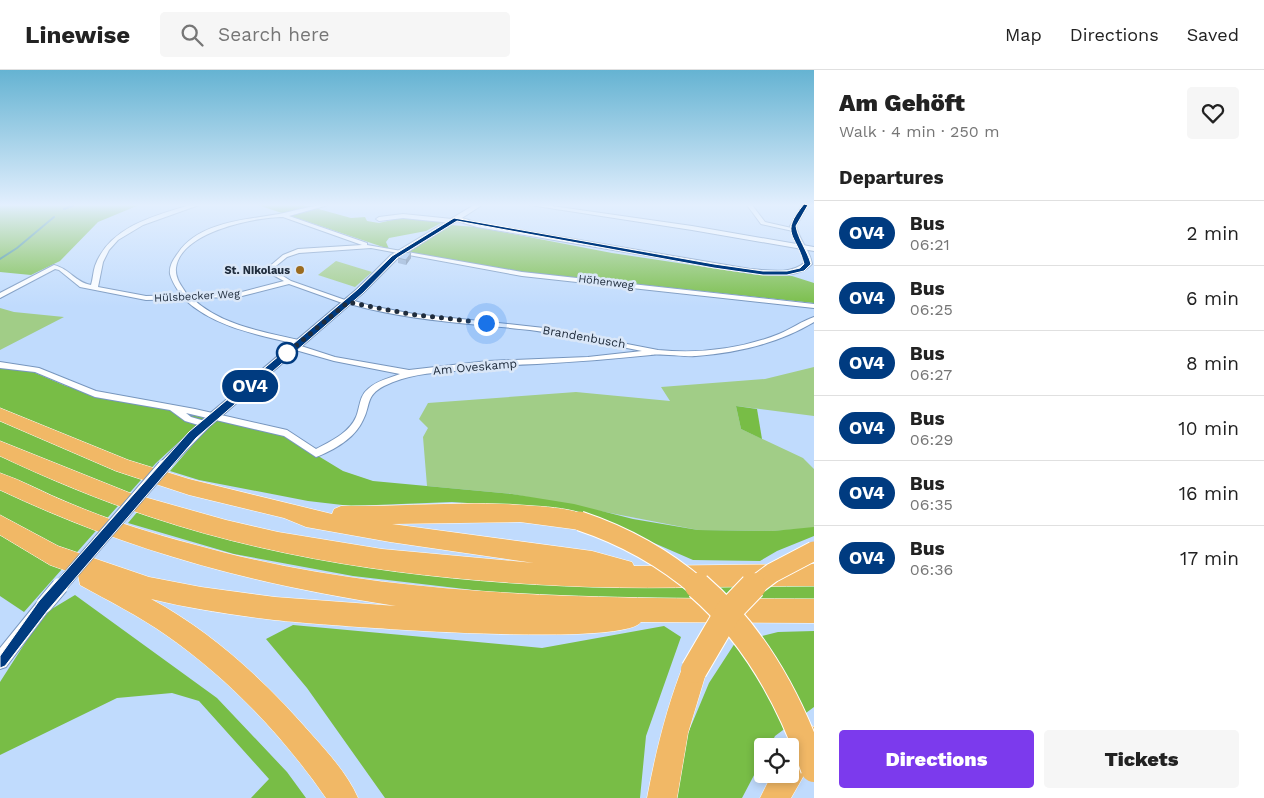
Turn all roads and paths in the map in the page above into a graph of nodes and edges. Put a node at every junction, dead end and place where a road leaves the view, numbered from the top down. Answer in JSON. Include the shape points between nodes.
{"nodes":[{"id":1,"x":119,"y":239,"type":"edge"},
{"id":2,"x":194,"y":239,"type":"edge"},
{"id":3,"x":352,"y":239,"type":"edge"},
{"id":4,"x":423,"y":239,"type":"edge"},
{"id":5,"x":560,"y":239,"type":"edge"},
{"id":6,"x":750,"y":239,"type":"edge"},
{"id":7,"x":797,"y":239,"type":"edge"},
{"id":8,"x":371,"y":246,"type":"junction"},
{"id":9,"x":801,"y":247,"type":"junction"},
{"id":10,"x":814,"y":249,"type":"edge"},
{"id":11,"x":400,"y":253,"type":"junction"},
{"id":12,"x":289,"y":282,"type":"junction"},
{"id":13,"x":94,"y":288,"type":"junction"},
{"id":14,"x":0,"y":296,"type":"edge"},
{"id":15,"x":187,"y":298,"type":"junction"},
{"id":16,"x":347,"y":302,"type":"junction"},
{"id":17,"x":814,"y":306,"type":"edge"},
{"id":18,"x":814,"y":319,"type":"edge"},
{"id":19,"x":297,"y":345,"type":"junction"},
{"id":20,"x":658,"y":352,"type":"junction"},
{"id":21,"x":0,"y":365,"type":"edge"},
{"id":22,"x":409,"y":373,"type":"junction"},
{"id":23,"x":170,"y":408,"type":"junction"},
{"id":24,"x":0,"y":414,"type":"edge"},
{"id":25,"x":214,"y":416,"type":"junction"},
{"id":26,"x":204,"y":424,"type":"junction"},
{"id":27,"x":0,"y":448,"type":"edge"},
{"id":28,"x":0,"y":481,"type":"edge"},
{"id":29,"x":285,"y":510,"type":"junction"},
{"id":30,"x":0,"y":524,"type":"edge"},
{"id":31,"x":814,"y":551,"type":"edge"},
{"id":32,"x":49,"y":552,"type":"junction"},
{"id":33,"x":814,"y":575,"type":"edge"},
{"id":34,"x":656,"y":576,"type":"junction"},
{"id":35,"x":667,"y":610,"type":"junction"},
{"id":36,"x":814,"y":611,"type":"edge"},
{"id":37,"x":0,"y":661,"type":"edge"},
{"id":38,"x":814,"y":736,"type":"edge"},
{"id":39,"x":799,"y":756,"type":"edge"},
{"id":40,"x":814,"y":769,"type":"edge"},
{"id":41,"x":783,"y":783,"type":"edge"},
{"id":42,"x":343,"y":798,"type":"edge"},
{"id":43,"x":662,"y":798,"type":"edge"},
{"id":44,"x":775,"y":798,"type":"edge"}],
"edges":[{"from":1,"to":13,"type":"street","via":[[100,261]]},
{"from":2,"to":15,"type":"street","via":[[173,266],[177,286]]},
{"from":3,"to":8,"type":"street"},
{"from":4,"to":11,"type":"street"},
{"from":5,"to":9,"type":"street","via":[[763,273],[802,270],[808,261]]},
{"from":6,"to":9,"type":"street"},
{"from":7,"to":9,"type":"street"},
{"from":8,"to":11,"type":"street","name":"Höhenweg"},
{"from":8,"to":12,"type":"street","via":[[298,251],[285,256],[275,264],[274,272]]},
{"from":9,"to":10,"type":"street"},
{"from":11,"to":16,"type":"street"},
{"from":11,"to":17,"type":"street","name":"Höhenweg","via":[[522,274]]},
{"from":12,"to":15,"type":"street","name":"Hülsbecker Weg","via":[[238,294]]},
{"from":12,"to":16,"type":"street","name":"Brandenbusch"},
{"from":13,"to":14,"type":"street","name":"Hülsbecker Weg","via":[[80,285],[54,267]]},
{"from":13,"to":15,"type":"street","name":"Hülsbecker Weg","via":[[146,298]]},
{"from":15,"to":19,"type":"street","name":"Am Oveskamp","via":[[221,320]]},
{"from":16,"to":19,"type":"street"},
{"from":16,"to":20,"type":"street","name":"Brandenbusch","via":[[409,314],[560,333]]},
{"from":18,"to":20,"type":"street","name":"Brandenbusch","via":[[795,330],[750,346],[702,352]]},
{"from":19,"to":22,"type":"street","name":"Am Oveskamp","via":[[334,359]]},
{"from":19,"to":25,"type":"street"},
{"from":20,"to":22,"type":"street","name":"Am Oveskamp"},
{"from":21,"to":23,"type":"street","via":[[36,370],[95,394]]},
{"from":22,"to":25,"type":"street","via":[[370,391],[355,426],[341,439],[316,452],[287,433]]},
{"from":23,"to":25,"type":"street"},
{"from":23,"to":26,"type":"street"},
{"from":24,"to":29,"type":"highway","via":[[123,466],[189,487]]},
{"from":25,"to":26,"type":"street"},
{"from":26,"to":37,"type":"street","bridge":true,"via":[[44,605]]},
{"from":27,"to":34,"type":"highway","via":[[126,500],[182,518],[281,542],[386,560],[481,570]]},
{"from":28,"to":35,"type":"highway","via":[[72,513],[156,543],[287,576],[435,599],[534,607]]},
{"from":29,"to":34,"type":"highway","via":[[306,518],[390,533],[592,562]]},
{"from":29,"to":40,"type":"highway","bridge":true,"via":[[372,516],[513,511],[580,521],[609,531],[651,552],[687,577],[749,640],[783,696]]},
{"from":30,"to":32,"type":"highway"},
{"from":31,"to":43,"type":"highway","bridge":true,"via":[[779,567],[734,602],[694,670],[679,709]]},
{"from":32,"to":35,"type":"highway","via":[[102,574],[164,591],[349,616],[608,621]]},
{"from":32,"to":42,"type":"highway","via":[[184,633],[219,662],[298,740]]},
{"from":33,"to":34,"type":"highway"},
{"from":35,"to":36,"type":"highway"},
{"from":38,"to":39,"type":"highway"},
{"from":41,"to":44,"type":"highway"}]}
